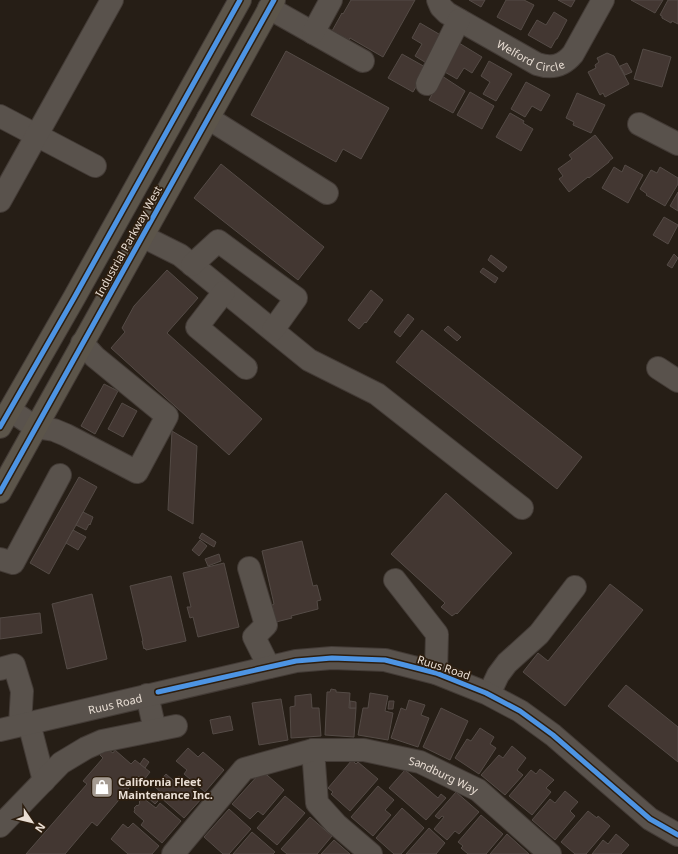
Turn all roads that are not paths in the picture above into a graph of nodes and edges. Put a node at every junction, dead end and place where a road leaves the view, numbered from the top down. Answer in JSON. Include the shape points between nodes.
{"nodes":[{"id":1,"x":112,"y":0,"type":"edge"},
{"id":2,"x":240,"y":0,"type":"edge"},
{"id":3,"x":331,"y":0,"type":"edge"},
{"id":4,"x":438,"y":0,"type":"edge"},
{"id":5,"x":603,"y":0,"type":"edge"},
{"id":6,"x":272,"y":4,"type":"edge"},
{"id":7,"x":459,"y":20,"type":"junction"},
{"id":8,"x":313,"y":33,"type":"junction"},
{"id":9,"x":363,"y":61,"type":"dead end"},
{"id":10,"x":427,"y":84,"type":"dead end"},
{"id":11,"x":0,"y":116,"type":"edge"},
{"id":12,"x":208,"y":118,"type":"junction"},
{"id":13,"x":639,"y":124,"type":"dead end"},
{"id":14,"x":36,"y":136,"type":"junction"},
{"id":15,"x":678,"y":144,"type":"edge"},
{"id":16,"x":95,"y":166,"type":"dead end"},
{"id":17,"x":327,"y":193,"type":"dead end"},
{"id":18,"x":0,"y":201,"type":"edge"},
{"id":19,"x":142,"y":236,"type":"junction"},
{"id":20,"x":192,"y":265,"type":"junction"},
{"id":21,"x":224,"y":292,"type":"junction"},
{"id":22,"x":273,"y":330,"type":"junction"},
{"id":23,"x":82,"y":344,"type":"junction"},
{"id":24,"x":246,"y":368,"type":"dead end"},
{"id":25,"x":658,"y":368,"type":"dead end"},
{"id":26,"x":678,"y":381,"type":"edge"},
{"id":27,"x":5,"y":419,"type":"edge"},
{"id":28,"x":35,"y":427,"type":"junction"},
{"id":29,"x":60,"y":475,"type":"dead end"},
{"id":30,"x":0,"y":492,"type":"edge"},
{"id":31,"x":522,"y":508,"type":"dead end"},
{"id":32,"x":0,"y":559,"type":"edge"},
{"id":33,"x":249,"y":568,"type":"dead end"},
{"id":34,"x":395,"y":580,"type":"dead end"},
{"id":35,"x":575,"y":587,"type":"dead end"},
{"id":36,"x":269,"y":667,"type":"junction"},
{"id":37,"x":0,"y":669,"type":"edge"},
{"id":38,"x":436,"y":673,"type":"junction"},
{"id":39,"x":488,"y":694,"type":"junction"},
{"id":40,"x":147,"y":695,"type":"junction"},
{"id":41,"x":16,"y":726,"type":"edge"},
{"id":42,"x":176,"y":726,"type":"dead end"},
{"id":43,"x":155,"y":730,"type":"junction"},
{"id":44,"x":312,"y":750,"type":"junction"},
{"id":45,"x":44,"y":781,"type":"junction"},
{"id":46,"x":0,"y":826,"type":"edge"},
{"id":47,"x":678,"y":835,"type":"edge"},
{"id":48,"x":184,"y":850,"type":"edge"},
{"id":49,"x":371,"y":854,"type":"edge"},
{"id":50,"x":550,"y":854,"type":"edge"}],
"edges":[{"from":1,"to":14,"type":"street"},
{"from":2,"to":27,"type":"main road","name":"Industrial Parkway West"},
{"from":3,"to":8,"type":"street"},
{"from":4,"to":7,"type":"street","name":"Welford Circle","via":[[447,13]]},
{"from":5,"to":7,"type":"street","name":"Welford Circle","via":[[573,54],[568,60],[553,66],[538,64]]},
{"from":6,"to":8,"type":"street"},
{"from":6,"to":12,"type":"main road","name":"Industrial Parkway West"},
{"from":7,"to":10,"type":"street"},
{"from":8,"to":9,"type":"street"},
{"from":11,"to":14,"type":"street"},
{"from":12,"to":17,"type":"street"},
{"from":12,"to":19,"type":"main road","name":"Industrial Parkway West"},
{"from":13,"to":15,"type":"street"},
{"from":14,"to":16,"type":"street"},
{"from":14,"to":18,"type":"street"},
{"from":19,"to":20,"type":"street","via":[[180,255]]},
{"from":19,"to":23,"type":"main road","name":"Industrial Parkway West"},
{"from":20,"to":21,"type":"street"},
{"from":20,"to":22,"type":"street","via":[[218,241],[296,298]]},
{"from":21,"to":22,"type":"street"},
{"from":21,"to":24,"type":"street","via":[[197,327]]},
{"from":22,"to":31,"type":"street","via":[[309,360],[377,394]]},
{"from":23,"to":28,"type":"main road","name":"Industrial Parkway West"},
{"from":23,"to":28,"type":"street","via":[[167,416],[137,472],[66,435]]},
{"from":25,"to":26,"type":"street"},
{"from":27,"to":28,"type":"street"},
{"from":28,"to":30,"type":"main road","name":"Industrial Parkway West"},
{"from":29,"to":32,"type":"street","via":[[13,563]]},
{"from":33,"to":36,"type":"street","via":[[266,626],[254,637]]},
{"from":34,"to":38,"type":"street","via":[[437,634]]},
{"from":35,"to":39,"type":"street","via":[[539,634],[507,663]]},
{"from":36,"to":38,"type":"street","name":"Ruus Road","via":[[296,661],[332,658],[385,660]]},
{"from":36,"to":40,"type":"street","name":"Ruus Road"},
{"from":37,"to":41,"type":"street","via":[[14,665],[22,691]]},
{"from":38,"to":39,"type":"street","name":"Ruus Road"},
{"from":39,"to":47,"type":"street","name":"Ruus Road","via":[[520,711],[553,735],[650,819]]},
{"from":40,"to":41,"type":"street","name":"Ruus Road"},
{"from":40,"to":43,"type":"street"},
{"from":41,"to":45,"type":"street"},
{"from":42,"to":43,"type":"street"},
{"from":43,"to":45,"type":"street","via":[[102,741],[86,748],[60,763]]},
{"from":44,"to":48,"type":"street","name":"Sandburg Way","via":[[244,769]]},
{"from":44,"to":49,"type":"street","via":[[317,803],[336,824]]},
{"from":44,"to":50,"type":"street","name":"Sandburg Way","via":[[364,750],[420,762],[478,790]]},
{"from":45,"to":46,"type":"street"}]}
